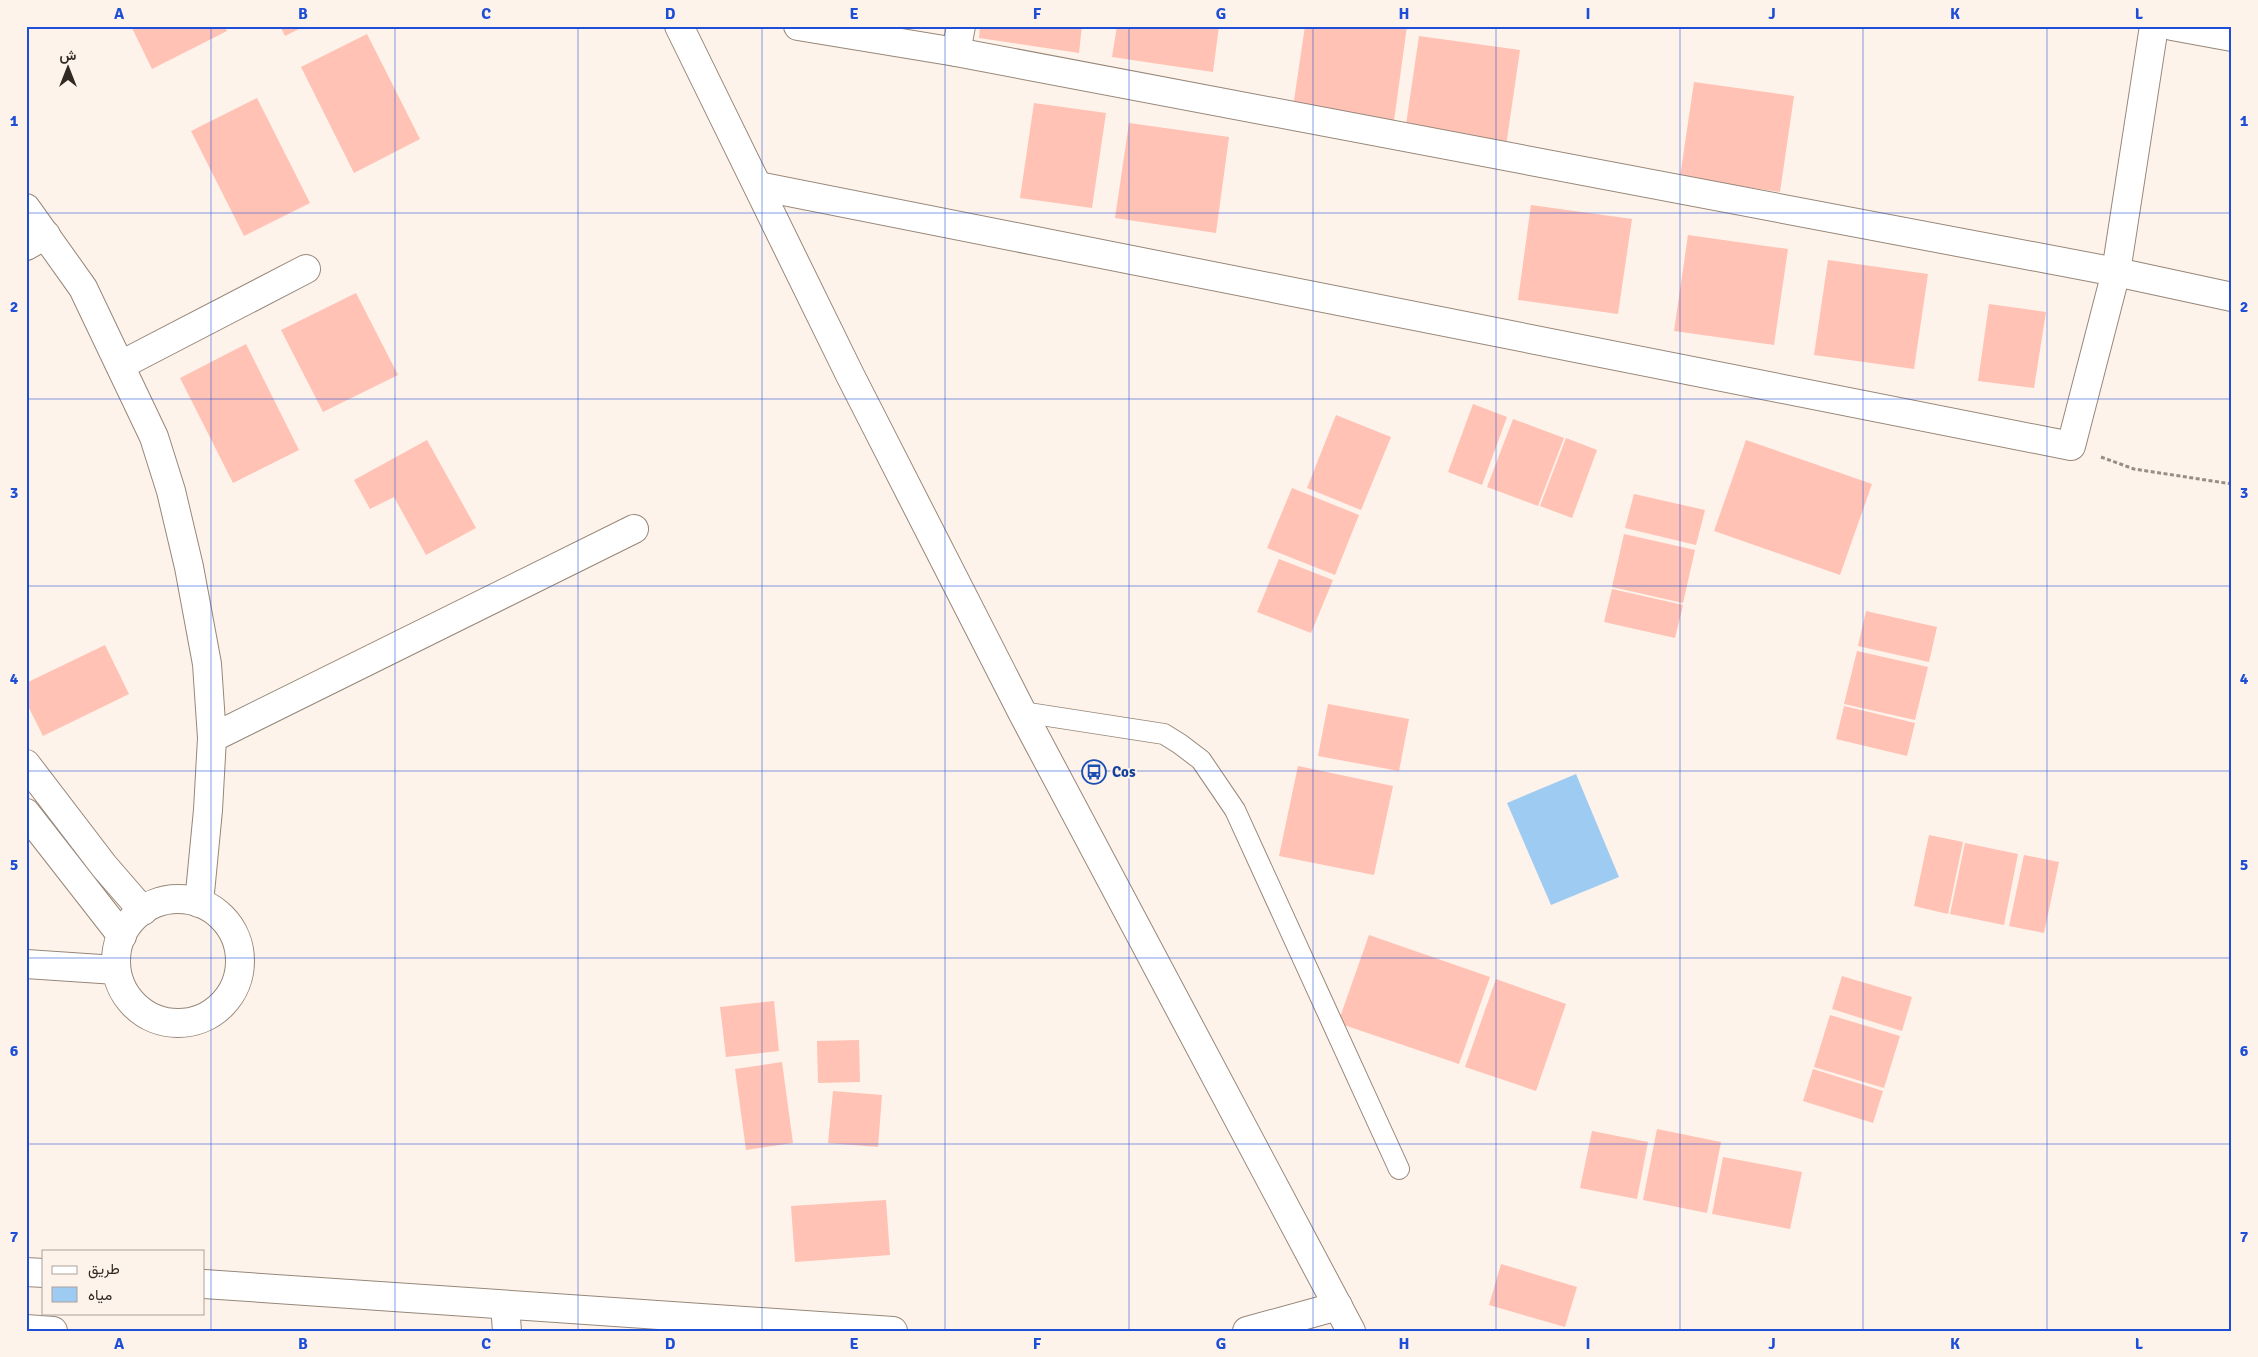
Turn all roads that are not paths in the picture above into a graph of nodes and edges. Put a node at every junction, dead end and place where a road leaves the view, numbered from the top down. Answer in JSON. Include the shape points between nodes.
{"nodes":[{"id":1,"x":679,"y":26,"type":"edge"},
{"id":2,"x":798,"y":26,"type":"edge"},
{"id":3,"x":2154,"y":26,"type":"edge"},
{"id":4,"x":2172,"y":26,"type":"edge"},
{"id":5,"x":2232,"y":37,"type":"edge"},
{"id":6,"x":959,"y":39,"type":"edge"},
{"id":7,"x":758,"y":186,"type":"junction"},
{"id":8,"x":26,"y":208,"type":"edge"},
{"id":9,"x":36,"y":240,"type":"edge"},
{"id":10,"x":306,"y":268,"type":"dead end"},
{"id":11,"x":2116,"y":272,"type":"junction"},
{"id":12,"x":2232,"y":297,"type":"edge"},
{"id":13,"x":121,"y":365,"type":"junction"},
{"id":14,"x":634,"y":529,"type":"dead end"},
{"id":15,"x":1022,"y":712,"type":"junction"},
{"id":16,"x":212,"y":738,"type":"junction"},
{"id":17,"x":26,"y":764,"type":"edge"},
{"id":18,"x":26,"y":813,"type":"edge"},
{"id":19,"x":199,"y":903,"type":"junction"},
{"id":20,"x":144,"y":910,"type":"junction"},
{"id":21,"x":122,"y":936,"type":"junction"},
{"id":22,"x":26,"y":964,"type":"edge"},
{"id":23,"x":116,"y":970,"type":"junction"},
{"id":24,"x":1399,"y":1169,"type":"dead end"},
{"id":25,"x":26,"y":1272,"type":"edge"},
{"id":26,"x":42,"y":1273,"type":"edge"},
{"id":27,"x":205,"y":1284,"type":"edge"},
{"id":28,"x":1338,"y":1306,"type":"junction"},
{"id":29,"x":506,"y":1318,"type":"edge"},
{"id":30,"x":569,"y":1320,"type":"edge"},
{"id":31,"x":26,"y":1329,"type":"edge"},
{"id":32,"x":54,"y":1331,"type":"edge"},
{"id":33,"x":893,"y":1331,"type":"edge"},
{"id":34,"x":1247,"y":1331,"type":"edge"},
{"id":35,"x":1351,"y":1331,"type":"edge"}],
"edges":[{"from":1,"to":7,"type":"street"},
{"from":2,"to":6,"type":"street"},
{"from":3,"to":11,"type":"street"},
{"from":4,"to":5,"type":"street"},
{"from":6,"to":11,"type":"street"},
{"from":7,"to":11,"type":"street","via":[[2070,446]]},
{"from":7,"to":15,"type":"street","via":[[850,375]]},
{"from":8,"to":9,"type":"street"},
{"from":9,"to":13,"type":"street","via":[[83,288]]},
{"from":10,"to":13,"type":"street"},
{"from":11,"to":12,"type":"street"},
{"from":13,"to":16,"type":"street","via":[[154,437],[176,510],[207,664]]},
{"from":14,"to":16,"type":"street"},
{"from":15,"to":24,"type":"lane","via":[[1164,734],[1201,760],[1235,810]]},
{"from":15,"to":28,"type":"street"},
{"from":16,"to":19,"type":"street"},
{"from":17,"to":20,"type":"street","via":[[104,866]]},
{"from":18,"to":21,"type":"street"},
{"from":19,"to":20,"type":"street","via":[[178,899],[157,903]]},
{"from":19,"to":23,"type":"street","via":[[217,913],[231,928],[239,948],[240,969],[234,989],[223,1005],[207,1017],[188,1023],[168,1023],[134,1005],[122,989]]},
{"from":20,"to":21,"type":"street"},
{"from":21,"to":23,"type":"street","via":[[117,949]]},
{"from":22,"to":23,"type":"street"},
{"from":25,"to":26,"type":"street"},
{"from":27,"to":29,"type":"street"},
{"from":28,"to":34,"type":"street"},
{"from":28,"to":35,"type":"street"},
{"from":29,"to":30,"type":"street"},
{"from":30,"to":33,"type":"street"},
{"from":31,"to":32,"type":"street"}]}
